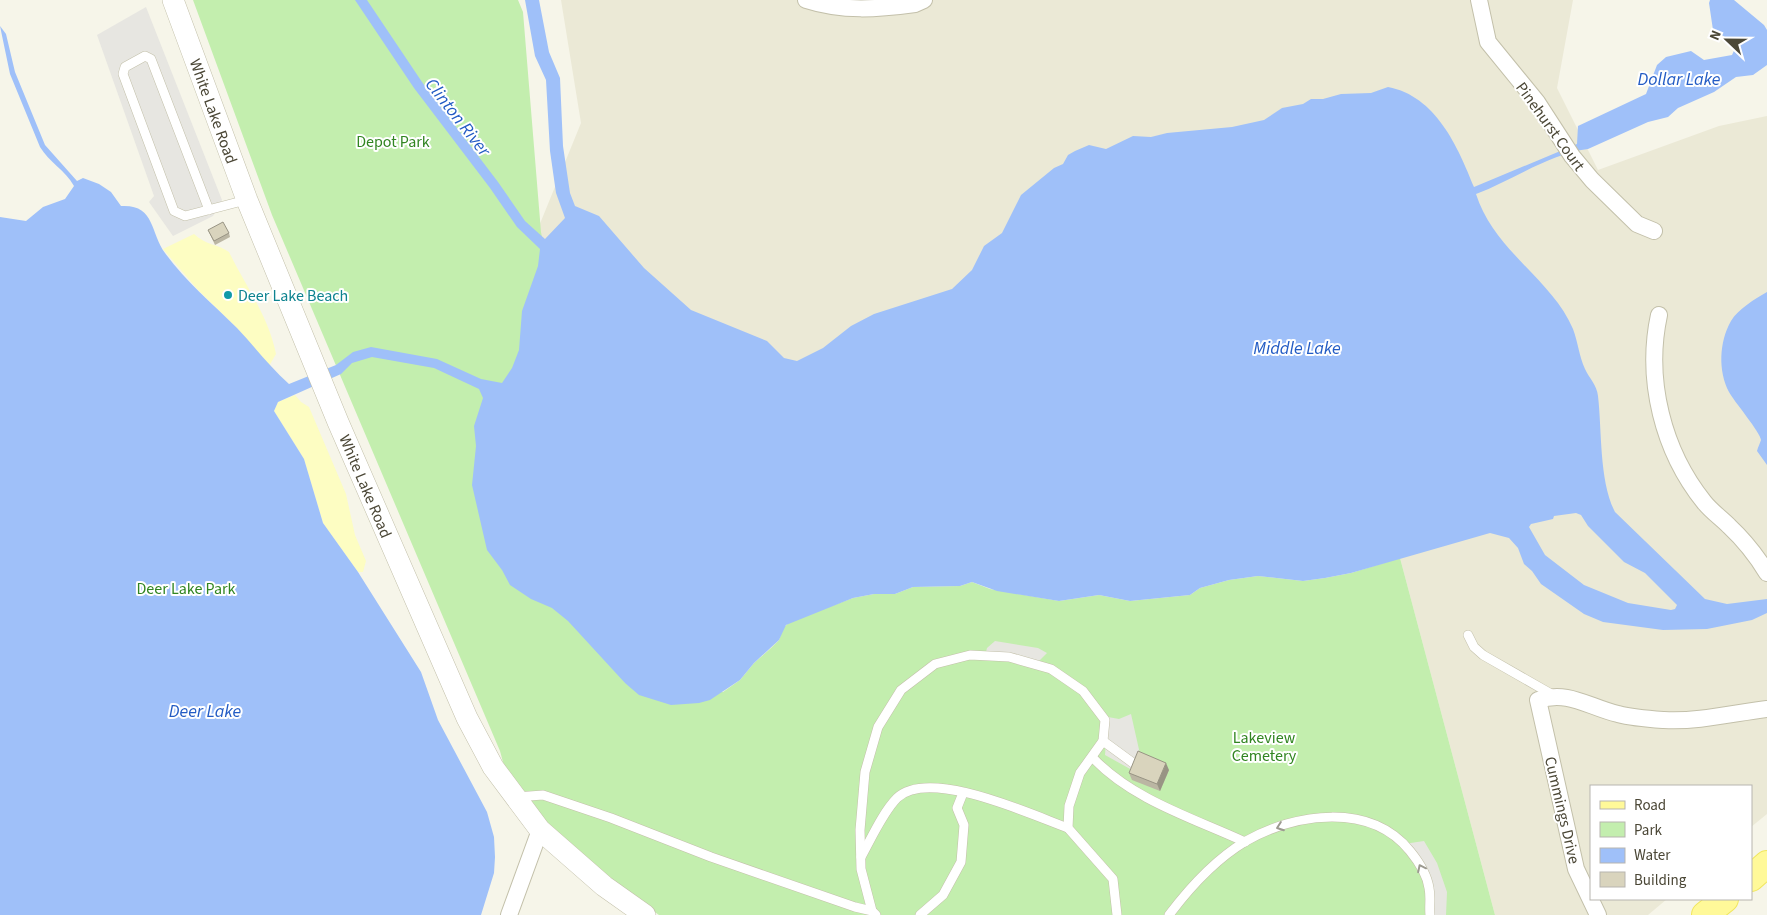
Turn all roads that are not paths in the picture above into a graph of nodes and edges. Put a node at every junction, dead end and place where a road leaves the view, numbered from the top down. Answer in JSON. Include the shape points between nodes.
{"nodes":[{"id":1,"x":173,"y":0,"type":"edge"},
{"id":2,"x":806,"y":0,"type":"edge"},
{"id":3,"x":924,"y":0,"type":"edge"},
{"id":4,"x":1479,"y":0,"type":"edge"},
{"id":5,"x":247,"y":200,"type":"junction"},
{"id":6,"x":208,"y":210,"type":"junction"},
{"id":7,"x":1654,"y":231,"type":"dead end"},
{"id":8,"x":1659,"y":315,"type":"dead end"},
{"id":9,"x":1766,"y":571,"type":"edge"},
{"id":10,"x":1468,"y":635,"type":"dead end"},
{"id":11,"x":1553,"y":695,"type":"junction"},
{"id":12,"x":1767,"y":708,"type":"edge"},
{"id":13,"x":1103,"y":741,"type":"junction"},
{"id":14,"x":1092,"y":758,"type":"junction"},
{"id":15,"x":1133,"y":763,"type":"edge"},
{"id":16,"x":963,"y":793,"type":"junction"},
{"id":17,"x":513,"y":797,"type":"junction"},
{"id":18,"x":1068,"y":828,"type":"junction"},
{"id":19,"x":540,"y":830,"type":"junction"},
{"id":20,"x":1245,"y":842,"type":"junction"},
{"id":21,"x":861,"y":857,"type":"junction"},
{"id":22,"x":1767,"y":864,"type":"edge"},
{"id":23,"x":1752,"y":877,"type":"edge"},
{"id":24,"x":1590,"y":898,"type":"edge"},
{"id":25,"x":1591,"y":900,"type":"edge"},
{"id":26,"x":1724,"y":900,"type":"edge"},
{"id":27,"x":874,"y":913,"type":"edge"},
{"id":28,"x":509,"y":915,"type":"edge"},
{"id":29,"x":645,"y":915,"type":"edge"},
{"id":30,"x":920,"y":915,"type":"edge"},
{"id":31,"x":1117,"y":915,"type":"edge"},
{"id":32,"x":1170,"y":915,"type":"edge"},
{"id":33,"x":1430,"y":915,"type":"edge"},
{"id":34,"x":1598,"y":915,"type":"edge"},
{"id":35,"x":1706,"y":915,"type":"edge"}],
"edges":[{"from":1,"to":5,"type":"street","name":"White Lake Road"},
{"from":2,"to":3,"type":"street","via":[[826,7],[854,10],[916,4]]},
{"from":4,"to":7,"type":"street","name":"Pinehurst Court","via":[[1488,42],[1537,102],[1572,156],[1637,224]]},
{"from":5,"to":6,"type":"lane"},
{"from":5,"to":17,"type":"street","name":"White Lake Road","via":[[320,379],[467,718]]},
{"from":6,"to":6,"type":"lane","via":[[185,216],[174,211],[123,74],[126,67],[145,56],[151,59]]},
{"from":8,"to":9,"type":"street","via":[[1654,351],[1656,382],[1666,434],[1678,466],[1705,504],[1749,546]]},
{"from":10,"to":11,"type":"lane","via":[[1483,656]]},
{"from":11,"to":12,"type":"street","via":[[1619,715],[1666,720]]},
{"from":11,"to":24,"type":"street","name":"Cummings Drive","via":[[1538,700],[1576,869]]},
{"from":13,"to":14,"type":"lane"},
{"from":13,"to":15,"type":"lane"},
{"from":13,"to":21,"type":"lane","via":[[1105,720],[1083,691],[1051,670],[1009,657],[970,655],[935,664],[901,690],[878,727],[865,772]]},
{"from":14,"to":18,"type":"lane","via":[[1080,772],[1069,806]]},
{"from":14,"to":20,"type":"lane","via":[[1111,777],[1146,797]]},
{"from":16,"to":18,"type":"lane","via":[[978,795]]},
{"from":16,"to":21,"type":"lane","via":[[942,787],[917,787],[898,797]]},
{"from":16,"to":30,"type":"lane","via":[[957,808],[964,824],[961,862],[943,895]]},
{"from":17,"to":19,"type":"street","name":"White Lake Road"},
{"from":17,"to":27,"type":"lane","via":[[543,795],[711,858]]},
{"from":18,"to":31,"type":"lane","via":[[1112,879]]},
{"from":19,"to":28,"type":"street"},
{"from":19,"to":29,"type":"street","name":"White Lake Road","via":[[604,886]]},
{"from":20,"to":32,"type":"lane","via":[[1193,885]]},
{"from":33,"to":20,"type":"lane","one_way":true,"via":[[1429,888],[1420,864],[1399,838],[1365,820],[1327,816],[1291,823]]},
{"from":21,"to":27,"type":"lane","via":[[861,869]]},
{"from":22,"to":23,"type":"main road"},
{"from":25,"to":34,"type":"street","name":"Cummings Drive"},
{"from":26,"to":35,"type":"main road"}]}
